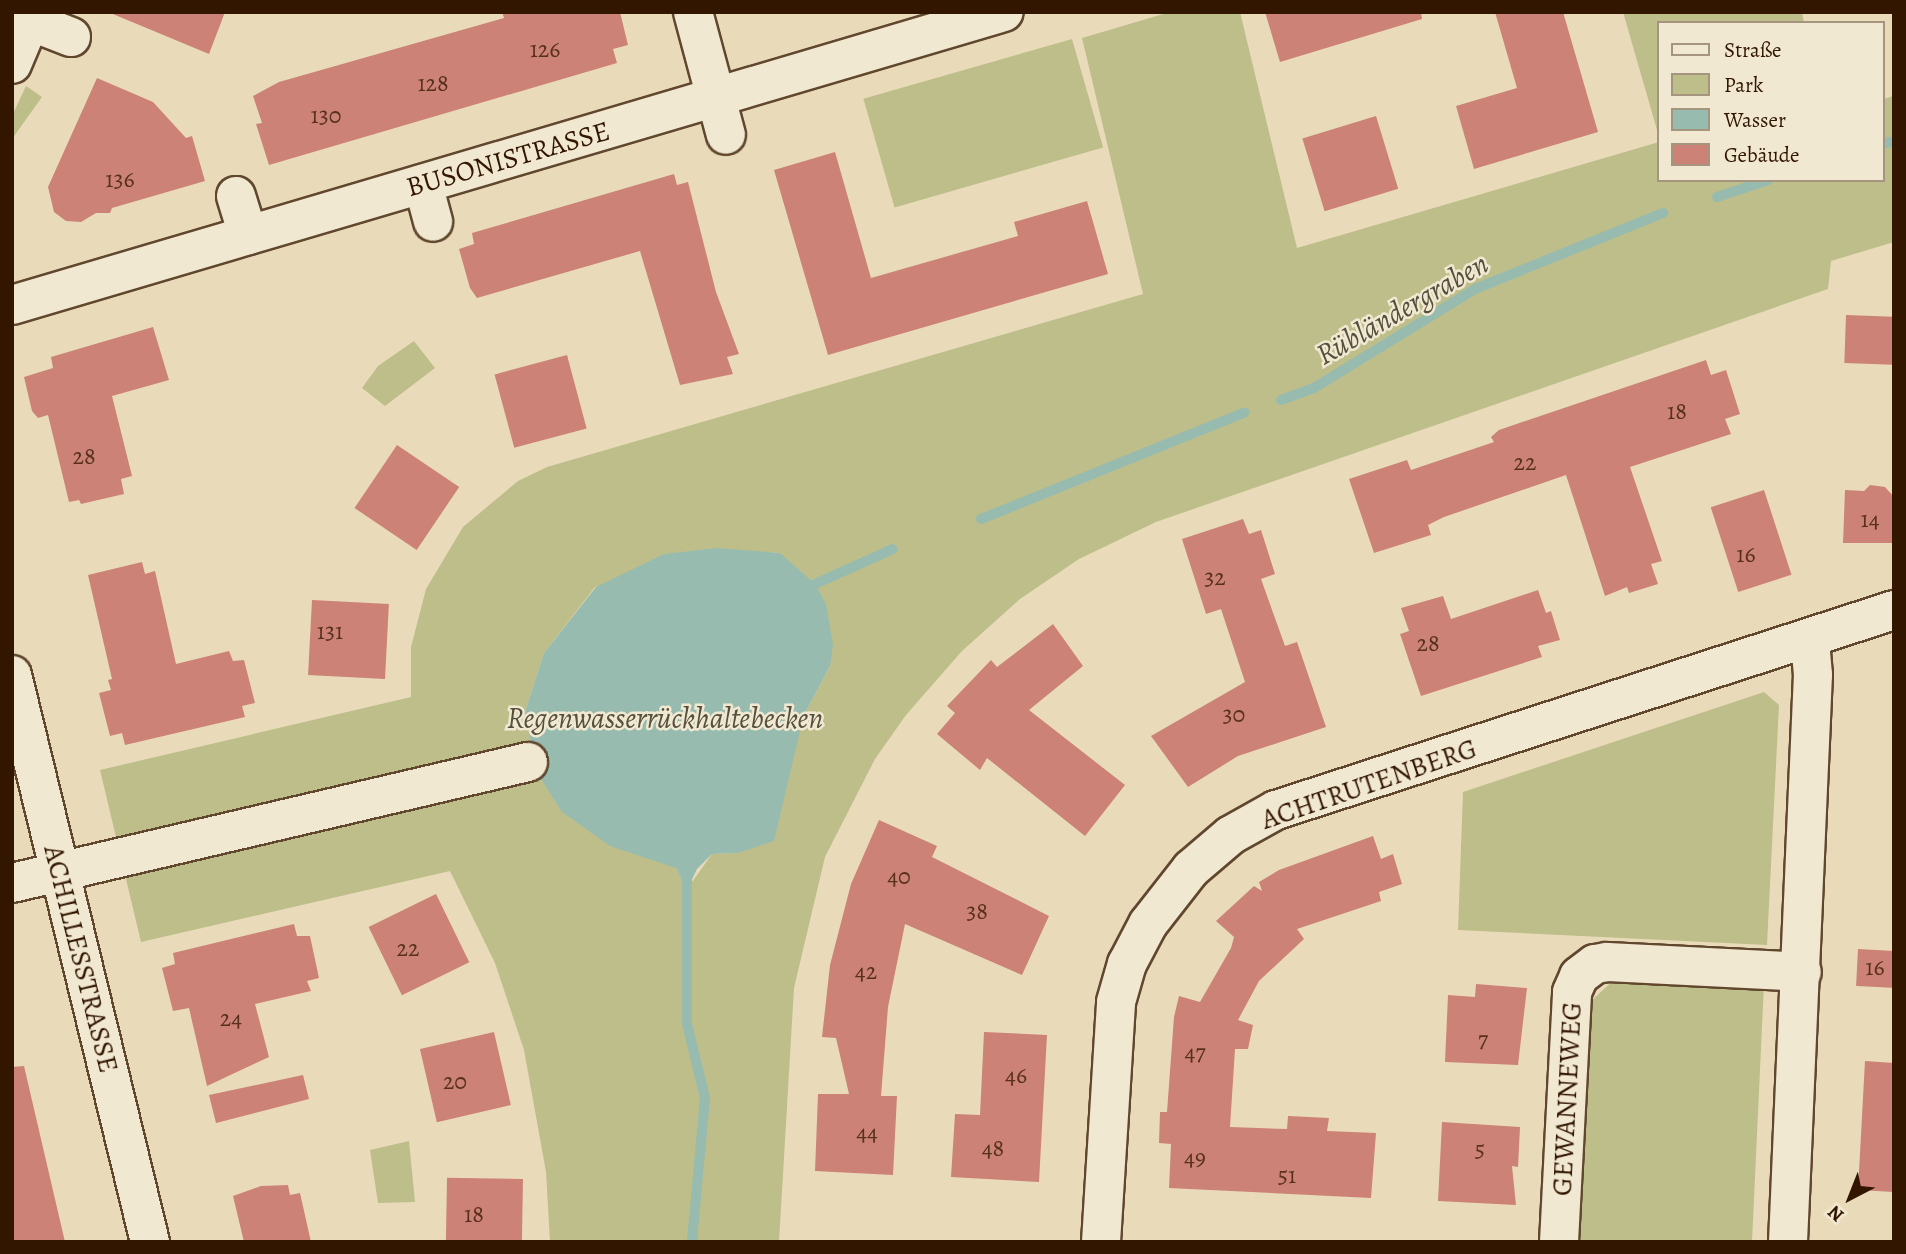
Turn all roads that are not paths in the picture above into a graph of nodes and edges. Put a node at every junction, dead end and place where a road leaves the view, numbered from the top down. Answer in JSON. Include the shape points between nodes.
{"nodes":[{"id":1,"x":693,"y":12,"type":"edge"},
{"id":2,"x":1004,"y":12,"type":"edge"},
{"id":3,"x":32,"y":17,"type":"edge"},
{"id":4,"x":71,"y":37,"type":"dead end"},
{"id":5,"x":12,"y":64,"type":"edge"},
{"id":6,"x":715,"y":98,"type":"junction"},
{"id":7,"x":726,"y":135,"type":"dead end"},
{"id":8,"x":423,"y":184,"type":"junction"},
{"id":9,"x":236,"y":196,"type":"dead end"},
{"id":10,"x":433,"y":222,"type":"dead end"},
{"id":11,"x":248,"y":235,"type":"junction"},
{"id":12,"x":12,"y":305,"type":"edge"},
{"id":13,"x":1894,"y":610,"type":"edge"},
{"id":14,"x":1810,"y":639,"type":"junction"},
{"id":15,"x":12,"y":675,"type":"edge"},
{"id":16,"x":528,"y":762,"type":"dead end"},
{"id":17,"x":60,"y":871,"type":"junction"},
{"id":18,"x":12,"y":883,"type":"edge"},
{"id":19,"x":1802,"y":972,"type":"junction"},
{"id":20,"x":150,"y":1242,"type":"edge"},
{"id":21,"x":1101,"y":1242,"type":"edge"},
{"id":22,"x":1559,"y":1242,"type":"edge"},
{"id":23,"x":1788,"y":1242,"type":"edge"}],
"edges":[{"from":1,"to":6,"type":"street"},
{"from":2,"to":6,"type":"street","name":"BUSONISTRASSE"},
{"from":3,"to":4,"type":"street"},
{"from":3,"to":5,"type":"street"},
{"from":6,"to":7,"type":"street"},
{"from":6,"to":8,"type":"street","name":"BUSONISTRASSE"},
{"from":8,"to":10,"type":"street"},
{"from":8,"to":11,"type":"street","name":"BUSONISTRASSE"},
{"from":9,"to":11,"type":"street"},
{"from":11,"to":12,"type":"street","name":"BUSONISTRASSE"},
{"from":13,"to":14,"type":"street","name":"ACHTRUTENBERG"},
{"from":14,"to":19,"type":"street","via":[[1813,674]]},
{"from":14,"to":21,"type":"street","name":"ACHTRUTENBERG","via":[[1276,810],[1231,835],[1191,869],[1148,924],[1127,964],[1116,1002]]},
{"from":15,"to":17,"type":"street","name":"ACHILLESSTRASSE"},
{"from":16,"to":17,"type":"street"},
{"from":17,"to":18,"type":"street"},
{"from":17,"to":20,"type":"street","name":"ACHILLESSTRASSE"},
{"from":19,"to":22,"type":"street","name":"GEWANNEWEG","via":[[1607,962],[1595,964],[1579,976],[1572,992]]},
{"from":19,"to":23,"type":"street"}]}
